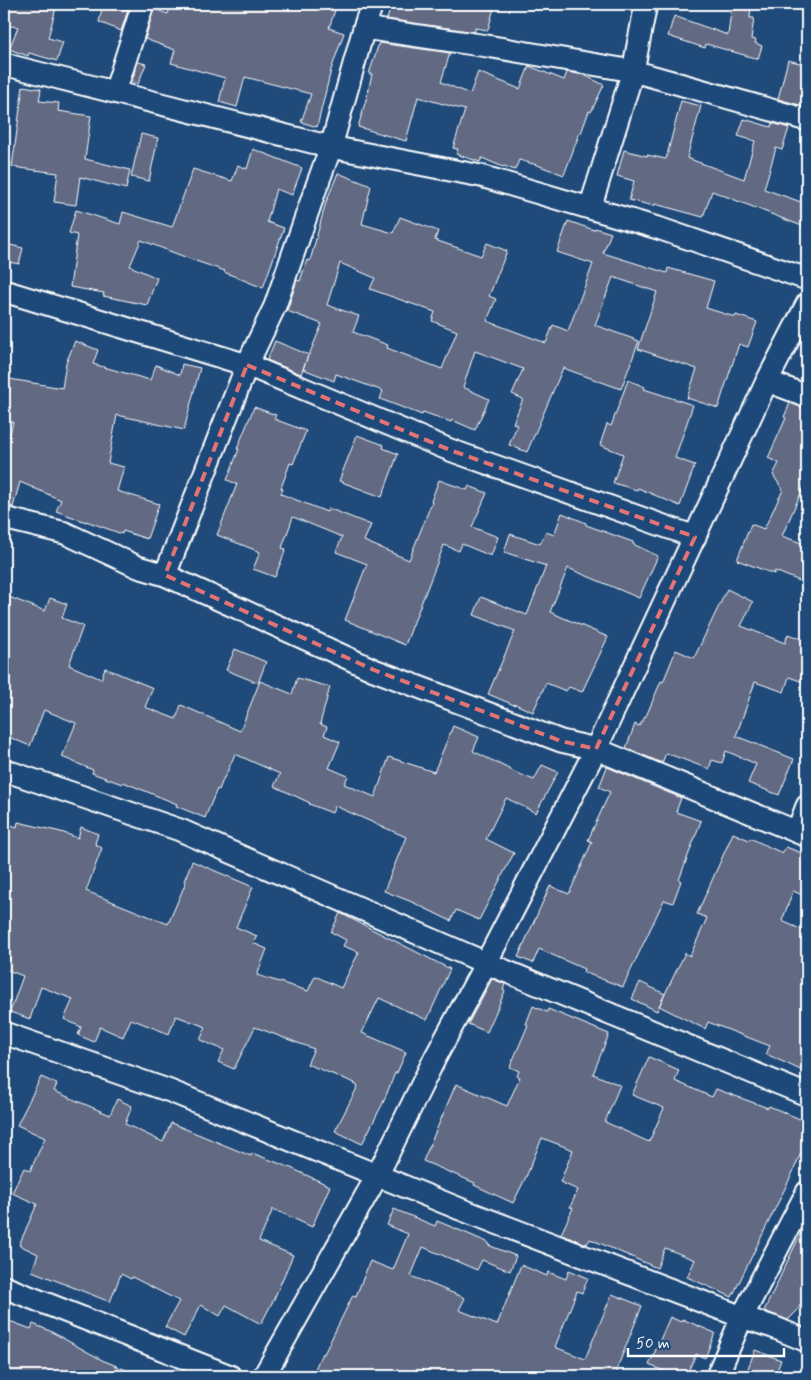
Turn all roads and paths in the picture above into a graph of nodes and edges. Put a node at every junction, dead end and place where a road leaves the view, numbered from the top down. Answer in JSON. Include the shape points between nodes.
{"nodes":[{"id":1,"x":143,"y":4,"type":"edge"},
{"id":2,"x":372,"y":4,"type":"edge"},
{"id":3,"x":646,"y":4,"type":"edge"},
{"id":4,"x":364,"y":28,"type":"junction"},
{"id":5,"x":4,"y":63,"type":"edge"},
{"id":6,"x":633,"y":71,"type":"junction"},
{"id":7,"x":115,"y":92,"type":"junction"},
{"id":8,"x":807,"y":120,"type":"edge"},
{"id":9,"x":331,"y":147,"type":"junction"},
{"id":10,"x":590,"y":208,"type":"junction"},
{"id":11,"x":807,"y":279,"type":"edge"},
{"id":12,"x":4,"y":291,"type":"edge"},
{"id":13,"x":807,"y":304,"type":"edge"},
{"id":14,"x":247,"y":365,"type":"junction"},
{"id":15,"x":767,"y":380,"type":"junction"},
{"id":16,"x":807,"y":396,"type":"edge"},
{"id":17,"x":4,"y":518,"type":"edge"},
{"id":18,"x":695,"y":537,"type":"junction"},
{"id":19,"x":165,"y":575,"type":"junction"},
{"id":20,"x":596,"y":749,"type":"junction"},
{"id":21,"x":4,"y":770,"type":"edge"},
{"id":22,"x":807,"y":806,"type":"edge"},
{"id":23,"x":802,"y":834,"type":"edge"},
{"id":24,"x":486,"y":963,"type":"junction"},
{"id":25,"x":4,"y":1032,"type":"edge"},
{"id":26,"x":807,"y":1095,"type":"edge"},
{"id":27,"x":377,"y":1176,"type":"junction"},
{"id":28,"x":807,"y":1192,"type":"edge"},
{"id":29,"x":4,"y":1287,"type":"edge"},
{"id":30,"x":742,"y":1316,"type":"junction"},
{"id":31,"x":807,"y":1341,"type":"edge"},
{"id":32,"x":230,"y":1376,"type":"edge"},
{"id":33,"x":264,"y":1376,"type":"edge"},
{"id":34,"x":718,"y":1376,"type":"edge"}],
"edges":[{"from":1,"to":7,"type":"street"},
{"from":2,"to":4,"type":"street"},
{"from":3,"to":6,"type":"street"},
{"from":4,"to":6,"type":"street"},
{"from":4,"to":9,"type":"street"},
{"from":5,"to":7,"type":"street"},
{"from":6,"to":8,"type":"street"},
{"from":6,"to":10,"type":"street"},
{"from":7,"to":9,"type":"street"},
{"from":9,"to":10,"type":"street","via":[[481,176]]},
{"from":9,"to":14,"type":"street","via":[[275,306]]},
{"from":10,"to":11,"type":"street"},
{"from":12,"to":14,"type":"street"},
{"from":13,"to":15,"type":"street"},
{"from":14,"to":18,"type":"street","via":[[450,450]]},
{"from":14,"to":19,"type":"street"},
{"from":15,"to":16,"type":"street"},
{"from":15,"to":18,"type":"street"},
{"from":17,"to":19,"type":"street","via":[[65,533],[138,567]]},
{"from":18,"to":20,"type":"street"},
{"from":19,"to":20,"type":"street","via":[[374,670],[561,741]]},
{"from":20,"to":23,"type":"street"},
{"from":20,"to":24,"type":"street"},
{"from":21,"to":24,"type":"street","via":[[180,830]]},
{"from":22,"to":23,"type":"street"},
{"from":24,"to":26,"type":"street"},
{"from":24,"to":27,"type":"street"},
{"from":25,"to":27,"type":"street","via":[[170,1092]]},
{"from":27,"to":30,"type":"street"},
{"from":27,"to":33,"type":"street"},
{"from":28,"to":30,"type":"street"},
{"from":29,"to":32,"type":"street"},
{"from":30,"to":31,"type":"street"},
{"from":30,"to":34,"type":"street"}]}
